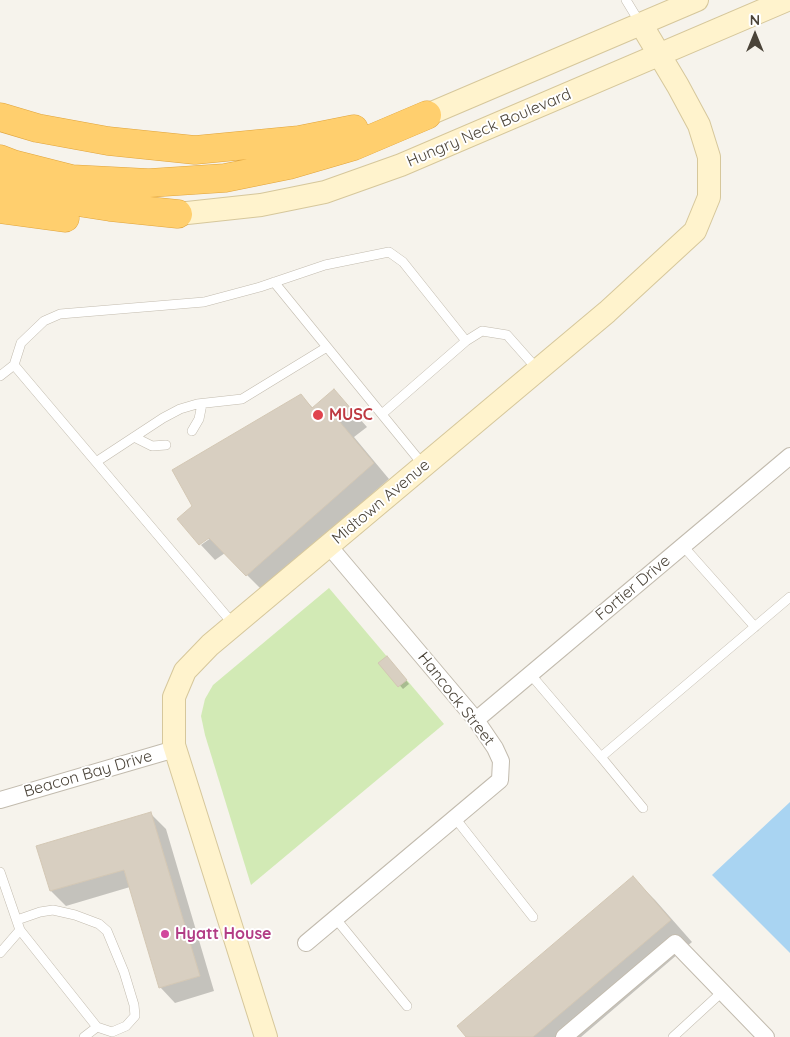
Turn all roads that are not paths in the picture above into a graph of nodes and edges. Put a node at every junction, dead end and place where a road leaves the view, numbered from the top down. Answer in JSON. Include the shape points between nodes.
{"nodes":[{"id":1,"x":626,"y":0,"type":"edge"},
{"id":2,"x":697,"y":0,"type":"edge"},
{"id":3,"x":787,"y":0,"type":"edge"},
{"id":4,"x":640,"y":24,"type":"junction"},
{"id":5,"x":660,"y":56,"type":"junction"},
{"id":6,"x":427,"y":115,"type":"junction"},
{"id":7,"x":0,"y":117,"type":"edge"},
{"id":8,"x":0,"y":159,"type":"edge"},
{"id":9,"x":0,"y":186,"type":"edge"},
{"id":10,"x":0,"y":209,"type":"edge"},
{"id":11,"x":178,"y":214,"type":"junction"},
{"id":12,"x":274,"y":282,"type":"junction"},
{"id":13,"x":466,"y":340,"type":"junction"},
{"id":14,"x":328,"y":347,"type":"junction"},
{"id":15,"x":14,"y":365,"type":"junction"},
{"id":16,"x":538,"y":370,"type":"junction"},
{"id":17,"x":0,"y":376,"type":"edge"},
{"id":18,"x":202,"y":404,"type":"junction"},
{"id":19,"x":382,"y":414,"type":"junction"},
{"id":20,"x":192,"y":431,"type":"dead end"},
{"id":21,"x":134,"y":437,"type":"junction"},
{"id":22,"x":166,"y":445,"type":"dead end"},
{"id":23,"x":790,"y":456,"type":"edge"},
{"id":24,"x":96,"y":462,"type":"junction"},
{"id":25,"x":424,"y":466,"type":"junction"},
{"id":26,"x":329,"y":546,"type":"junction"},
{"id":27,"x":683,"y":546,"type":"junction"},
{"id":28,"x":790,"y":597,"type":"edge"},
{"id":29,"x":234,"y":625,"type":"junction"},
{"id":30,"x":755,"y":627,"type":"junction"},
{"id":31,"x":531,"y":675,"type":"junction"},
{"id":32,"x":476,"y":720,"type":"junction"},
{"id":33,"x":175,"y":749,"type":"junction"},
{"id":34,"x":602,"y":757,"type":"junction"},
{"id":35,"x":0,"y":800,"type":"edge"},
{"id":36,"x":643,"y":808,"type":"dead end"},
{"id":37,"x":454,"y":818,"type":"junction"},
{"id":38,"x":0,"y":872,"type":"edge"},
{"id":39,"x":533,"y":917,"type":"dead end"},
{"id":40,"x":336,"y":919,"type":"junction"},
{"id":41,"x":17,"y":920,"type":"junction"},
{"id":42,"x":20,"y":930,"type":"junction"},
{"id":43,"x":306,"y":943,"type":"dead end"},
{"id":44,"x":0,"y":953,"type":"edge"},
{"id":45,"x":722,"y":992,"type":"junction"},
{"id":46,"x":407,"y":1006,"type":"dead end"},
{"id":47,"x":96,"y":1027,"type":"junction"},
{"id":48,"x":84,"y":1037,"type":"edge"},
{"id":49,"x":266,"y":1037,"type":"edge"},
{"id":50,"x":564,"y":1037,"type":"edge"},
{"id":51,"x":673,"y":1037,"type":"edge"},
{"id":52,"x":766,"y":1037,"type":"edge"}],
"edges":[{"from":1,"to":4,"type":"lane"},
{"from":2,"to":4,"type":"street"},
{"from":3,"to":5,"type":"street","name":"Hungry Neck Boulevard"},
{"from":4,"to":5,"type":"street","name":"Midtown Avenue"},
{"from":4,"to":6,"type":"street"},
{"from":5,"to":11,"type":"street","name":"Hungry Neck Boulevard","via":[[401,165],[325,192],[261,205]]},
{"from":5,"to":16,"type":"street","name":"Midtown Avenue","via":[[699,124],[709,158],[709,197],[695,231]]},
{"from":6,"to":7,"type":"highway","via":[[299,140],[195,150],[108,141],[37,128]]},
{"from":6,"to":8,"type":"highway","via":[[354,146],[289,165],[225,178],[149,183],[72,179]]},
{"from":9,"to":11,"type":"highway","via":[[39,196]]},
{"from":10,"to":11,"type":"highway","via":[[76,219],[127,220]]},
{"from":12,"to":13,"type":"lane","via":[[325,265],[389,252],[403,262]]},
{"from":12,"to":14,"type":"lane"},
{"from":12,"to":15,"type":"lane","via":[[204,302],[60,314],[44,321],[21,343]]},
{"from":13,"to":16,"type":"lane","via":[[482,332],[507,335]]},
{"from":13,"to":19,"type":"lane"},
{"from":14,"to":18,"type":"lane","via":[[242,400]]},
{"from":14,"to":19,"type":"lane"},
{"from":15,"to":17,"type":"lane"},
{"from":15,"to":24,"type":"lane"},
{"from":16,"to":25,"type":"street","name":"Midtown Avenue"},
{"from":18,"to":20,"type":"lane"},
{"from":18,"to":21,"type":"lane","via":[[180,410]]},
{"from":19,"to":25,"type":"lane"},
{"from":21,"to":22,"type":"lane","via":[[152,446]]},
{"from":21,"to":24,"type":"lane"},
{"from":23,"to":27,"type":"street","name":"Fortier Drive"},
{"from":24,"to":29,"type":"lane"},
{"from":25,"to":26,"type":"street","name":"Midtown Avenue"},
{"from":26,"to":29,"type":"street","name":"Midtown Avenue"},
{"from":26,"to":32,"type":"street","name":"Hancock Street"},
{"from":27,"to":30,"type":"lane"},
{"from":27,"to":31,"type":"street","name":"Fortier Drive"},
{"from":28,"to":30,"type":"lane"},
{"from":29,"to":33,"type":"street","name":"Midtown Avenue","via":[[185,671],[174,697]]},
{"from":30,"to":34,"type":"lane"},
{"from":31,"to":32,"type":"street","name":"Fortier Drive"},
{"from":31,"to":34,"type":"lane"},
{"from":32,"to":37,"type":"street","name":"Hancock Street","via":[[502,761],[500,780]]},
{"from":33,"to":35,"type":"street","name":"Beacon Bay Drive"},
{"from":33,"to":49,"type":"street","name":"Midtown Avenue"},
{"from":34,"to":36,"type":"lane"},
{"from":37,"to":39,"type":"lane"},
{"from":37,"to":40,"type":"street","name":"Hancock Street"},
{"from":38,"to":41,"type":"lane"},
{"from":40,"to":43,"type":"street","name":"Hancock Street"},
{"from":40,"to":46,"type":"lane"},
{"from":41,"to":42,"type":"lane"},
{"from":41,"to":47,"type":"lane","via":[[53,910],[99,924],[106,931],[124,972],[135,1016],[126,1026],[112,1032]]},
{"from":42,"to":44,"type":"lane"},
{"from":42,"to":47,"type":"lane"},
{"from":45,"to":50,"type":"street","via":[[675,943]]},
{"from":45,"to":51,"type":"lane"},
{"from":45,"to":52,"type":"street"},
{"from":47,"to":48,"type":"lane"}]}
